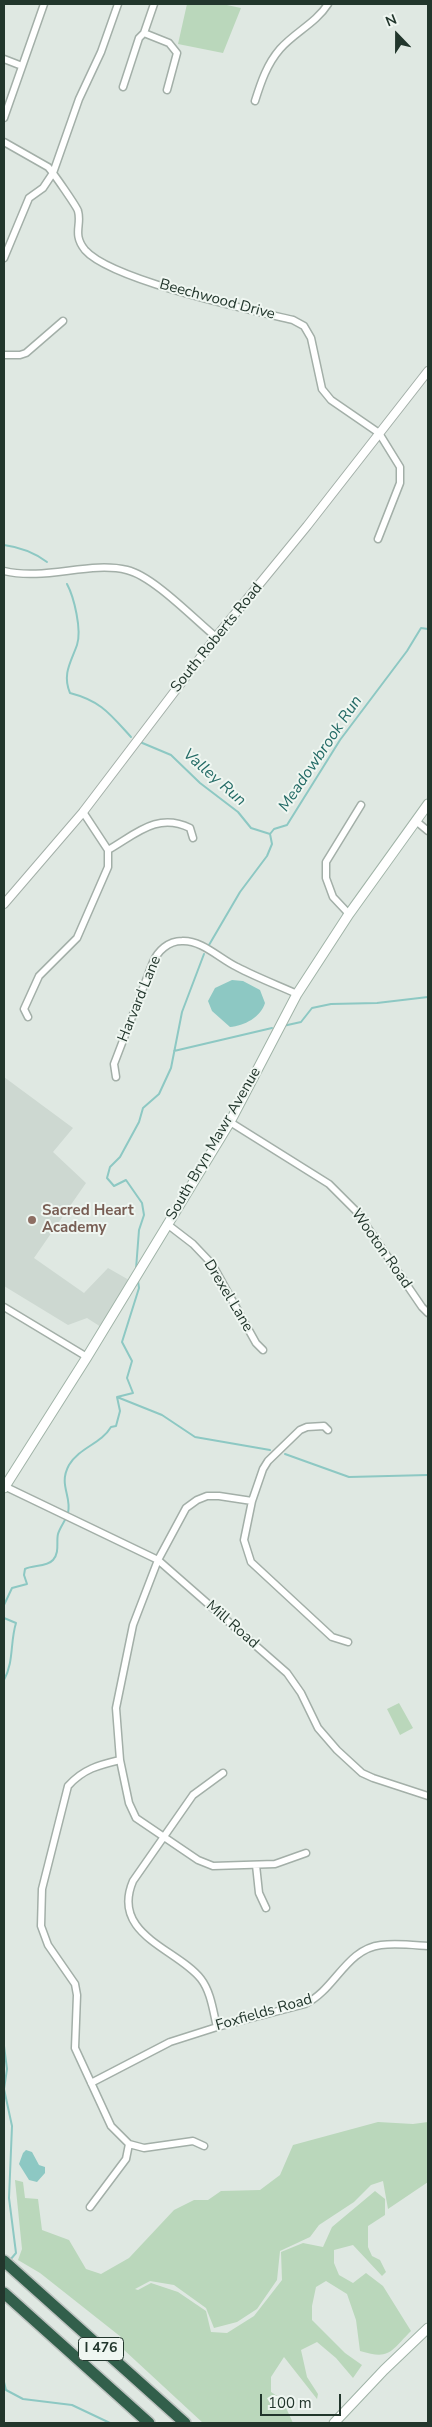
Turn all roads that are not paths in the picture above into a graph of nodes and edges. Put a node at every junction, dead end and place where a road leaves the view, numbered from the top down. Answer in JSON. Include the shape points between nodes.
{"nodes":[{"id":1,"x":44,"y":4,"type":"edge"},
{"id":2,"x":118,"y":4,"type":"edge"},
{"id":3,"x":154,"y":4,"type":"edge"},
{"id":4,"x":328,"y":4,"type":"edge"},
{"id":5,"x":144,"y":33,"type":"junction"},
{"id":6,"x":4,"y":59,"type":"edge"},
{"id":7,"x":22,"y":66,"type":"junction"},
{"id":8,"x":123,"y":87,"type":"dead end"},
{"id":9,"x":167,"y":90,"type":"dead end"},
{"id":10,"x":255,"y":101,"type":"dead end"},
{"id":11,"x":4,"y":118,"type":"edge"},
{"id":12,"x":4,"y":142,"type":"edge"},
{"id":13,"x":53,"y":173,"type":"junction"},
{"id":14,"x":4,"y":258,"type":"edge"},
{"id":15,"x":63,"y":321,"type":"dead end"},
{"id":16,"x":4,"y":354,"type":"edge"},
{"id":17,"x":428,"y":371,"type":"edge"},
{"id":18,"x":379,"y":433,"type":"junction"},
{"id":19,"x":378,"y":539,"type":"dead end"},
{"id":20,"x":4,"y":570,"type":"edge"},
{"id":21,"x":216,"y":637,"type":"junction"},
{"id":22,"x":428,"y":804,"type":"edge"},
{"id":23,"x":361,"y":805,"type":"dead end"},
{"id":24,"x":83,"y":812,"type":"junction"},
{"id":25,"x":416,"y":821,"type":"junction"},
{"id":26,"x":428,"y":831,"type":"edge"},
{"id":27,"x":193,"y":838,"type":"dead end"},
{"id":28,"x":108,"y":850,"type":"junction"},
{"id":29,"x":4,"y":904,"type":"edge"},
{"id":30,"x":350,"y":914,"type":"junction"},
{"id":31,"x":297,"y":994,"type":"junction"},
{"id":32,"x":28,"y":1017,"type":"dead end"},
{"id":33,"x":116,"y":1077,"type":"dead end"},
{"id":34,"x":230,"y":1122,"type":"junction"},
{"id":35,"x":167,"y":1224,"type":"junction"},
{"id":36,"x":4,"y":1307,"type":"edge"},
{"id":37,"x":428,"y":1313,"type":"edge"},
{"id":38,"x":263,"y":1350,"type":"dead end"},
{"id":39,"x":87,"y":1358,"type":"junction"},
{"id":40,"x":328,"y":1430,"type":"dead end"},
{"id":41,"x":4,"y":1487,"type":"edge"},
{"id":42,"x":252,"y":1501,"type":"junction"},
{"id":43,"x":158,"y":1560,"type":"junction"},
{"id":44,"x":348,"y":1642,"type":"dead end"},
{"id":45,"x":120,"y":1760,"type":"junction"},
{"id":46,"x":223,"y":1773,"type":"dead end"},
{"id":47,"x":428,"y":1796,"type":"edge"},
{"id":48,"x":163,"y":1836,"type":"junction"},
{"id":49,"x":306,"y":1853,"type":"dead end"},
{"id":50,"x":256,"y":1865,"type":"junction"},
{"id":51,"x":266,"y":1908,"type":"dead end"},
{"id":52,"x":428,"y":1946,"type":"edge"},
{"id":53,"x":217,"y":2026,"type":"junction"},
{"id":54,"x":91,"y":2082,"type":"junction"},
{"id":55,"x":129,"y":2144,"type":"junction"},
{"id":56,"x":204,"y":2146,"type":"dead end"},
{"id":57,"x":90,"y":2207,"type":"dead end"},
{"id":58,"x":4,"y":2262,"type":"edge"},
{"id":59,"x":4,"y":2293,"type":"edge"},
{"id":60,"x":428,"y":2328,"type":"edge"},
{"id":61,"x":149,"y":2423,"type":"edge"},
{"id":62,"x":185,"y":2423,"type":"edge"},
{"id":63,"x":334,"y":2423,"type":"edge"}],
"edges":[{"from":1,"to":7,"type":"street"},
{"from":2,"to":13,"type":"street"},
{"from":3,"to":5,"type":"street"},
{"from":4,"to":10,"type":"street","via":[[281,48],[265,71]]},
{"from":5,"to":8,"type":"street","via":[[139,38]]},
{"from":5,"to":9,"type":"street","via":[[169,43],[177,53]]},
{"from":6,"to":7,"type":"street"},
{"from":7,"to":11,"type":"street"},
{"from":12,"to":13,"type":"street"},
{"from":13,"to":14,"type":"street","via":[[43,188],[29,198]]},
{"from":13,"to":18,"type":"street","name":"Beechwood Drive","via":[[78,211],[80,243],[94,258],[145,280],[293,320],[304,326],[311,338],[322,389],[331,400]]},
{"from":15,"to":16,"type":"street","via":[[26,353],[20,356]]},
{"from":17,"to":18,"type":"street","name":"South Roberts Road"},
{"from":18,"to":19,"type":"street","via":[[400,467],[400,483]]},
{"from":18,"to":21,"type":"street","name":"South Roberts Road"},
{"from":20,"to":21,"type":"street","via":[[39,575],[110,568],[127,570],[144,577]]},
{"from":21,"to":24,"type":"street","name":"South Roberts Road"},
{"from":22,"to":25,"type":"main road","name":"South Bryn Mawr Avenue"},
{"from":23,"to":30,"type":"street","via":[[326,862],[326,878],[333,897]]},
{"from":24,"to":28,"type":"street"},
{"from":24,"to":29,"type":"street","name":"South Roberts Road"},
{"from":25,"to":26,"type":"street"},
{"from":25,"to":30,"type":"main road","name":"South Bryn Mawr Avenue"},
{"from":27,"to":28,"type":"street","via":[[190,828],[169,820],[153,824]]},
{"from":28,"to":32,"type":"street","via":[[108,867],[76,938],[39,976],[24,1009]]},
{"from":30,"to":31,"type":"main road","name":"South Bryn Mawr Avenue"},
{"from":31,"to":33,"type":"street","name":"Harvard Lane","via":[[235,967],[195,944],[182,941],[171,944],[161,949],[153,962],[114,1064]]},
{"from":31,"to":34,"type":"main road","name":"South Bryn Mawr Avenue"},
{"from":34,"to":35,"type":"main road","name":"South Bryn Mawr Avenue"},
{"from":34,"to":37,"type":"street","name":"Wooton Road","via":[[329,1184],[357,1212]]},
{"from":35,"to":38,"type":"street","name":"Drexel Lane","via":[[194,1244],[212,1264]]},
{"from":35,"to":39,"type":"main road","name":"South Bryn Mawr Avenue"},
{"from":36,"to":39,"type":"street"},
{"from":39,"to":41,"type":"main road","name":"South Bryn Mawr Avenue"},
{"from":40,"to":42,"type":"street","via":[[324,1426],[307,1427],[293,1436],[263,1469]]},
{"from":41,"to":43,"type":"street","name":"Mill Road"},
{"from":42,"to":43,"type":"street","via":[[207,1496],[197,1500],[186,1508]]},
{"from":42,"to":44,"type":"street","via":[[244,1540],[251,1562],[332,1637]]},
{"from":43,"to":45,"type":"street","via":[[133,1625],[116,1708]]},
{"from":43,"to":47,"type":"street","name":"Mill Road","via":[[287,1672],[318,1728],[356,1767],[373,1778]]},
{"from":45,"to":48,"type":"street","via":[[129,1803],[136,1818]]},
{"from":45,"to":54,"type":"street","via":[[92,1766],[68,1786],[42,1889],[41,1926],[48,1945],[74,1984],[77,1995],[75,2048]]},
{"from":46,"to":48,"type":"street","via":[[193,1795]]},
{"from":48,"to":50,"type":"street","via":[[206,1864]]},
{"from":48,"to":53,"type":"street","via":[[129,1889],[129,1906],[134,1920],[148,1939],[200,1977],[208,1990]]},
{"from":49,"to":50,"type":"street","via":[[286,1861]]},
{"from":50,"to":51,"type":"street"},
{"from":52,"to":53,"type":"street","name":"Foxfields Road","via":[[380,1945],[365,1950],[355,1955],[317,1998],[305,2004]]},
{"from":53,"to":54,"type":"street","name":"Foxfields Road","via":[[170,2042]]},
{"from":54,"to":55,"type":"street","via":[[111,2126]]},
{"from":55,"to":56,"type":"street","via":[[144,2148],[193,2141]]},
{"from":55,"to":57,"type":"street","via":[[126,2159]]},
{"from":58,"to":62,"type":"highway","number":"I 476"},
{"from":59,"to":61,"type":"highway","number":"I 476"},
{"from":60,"to":63,"type":"main road"}]}
